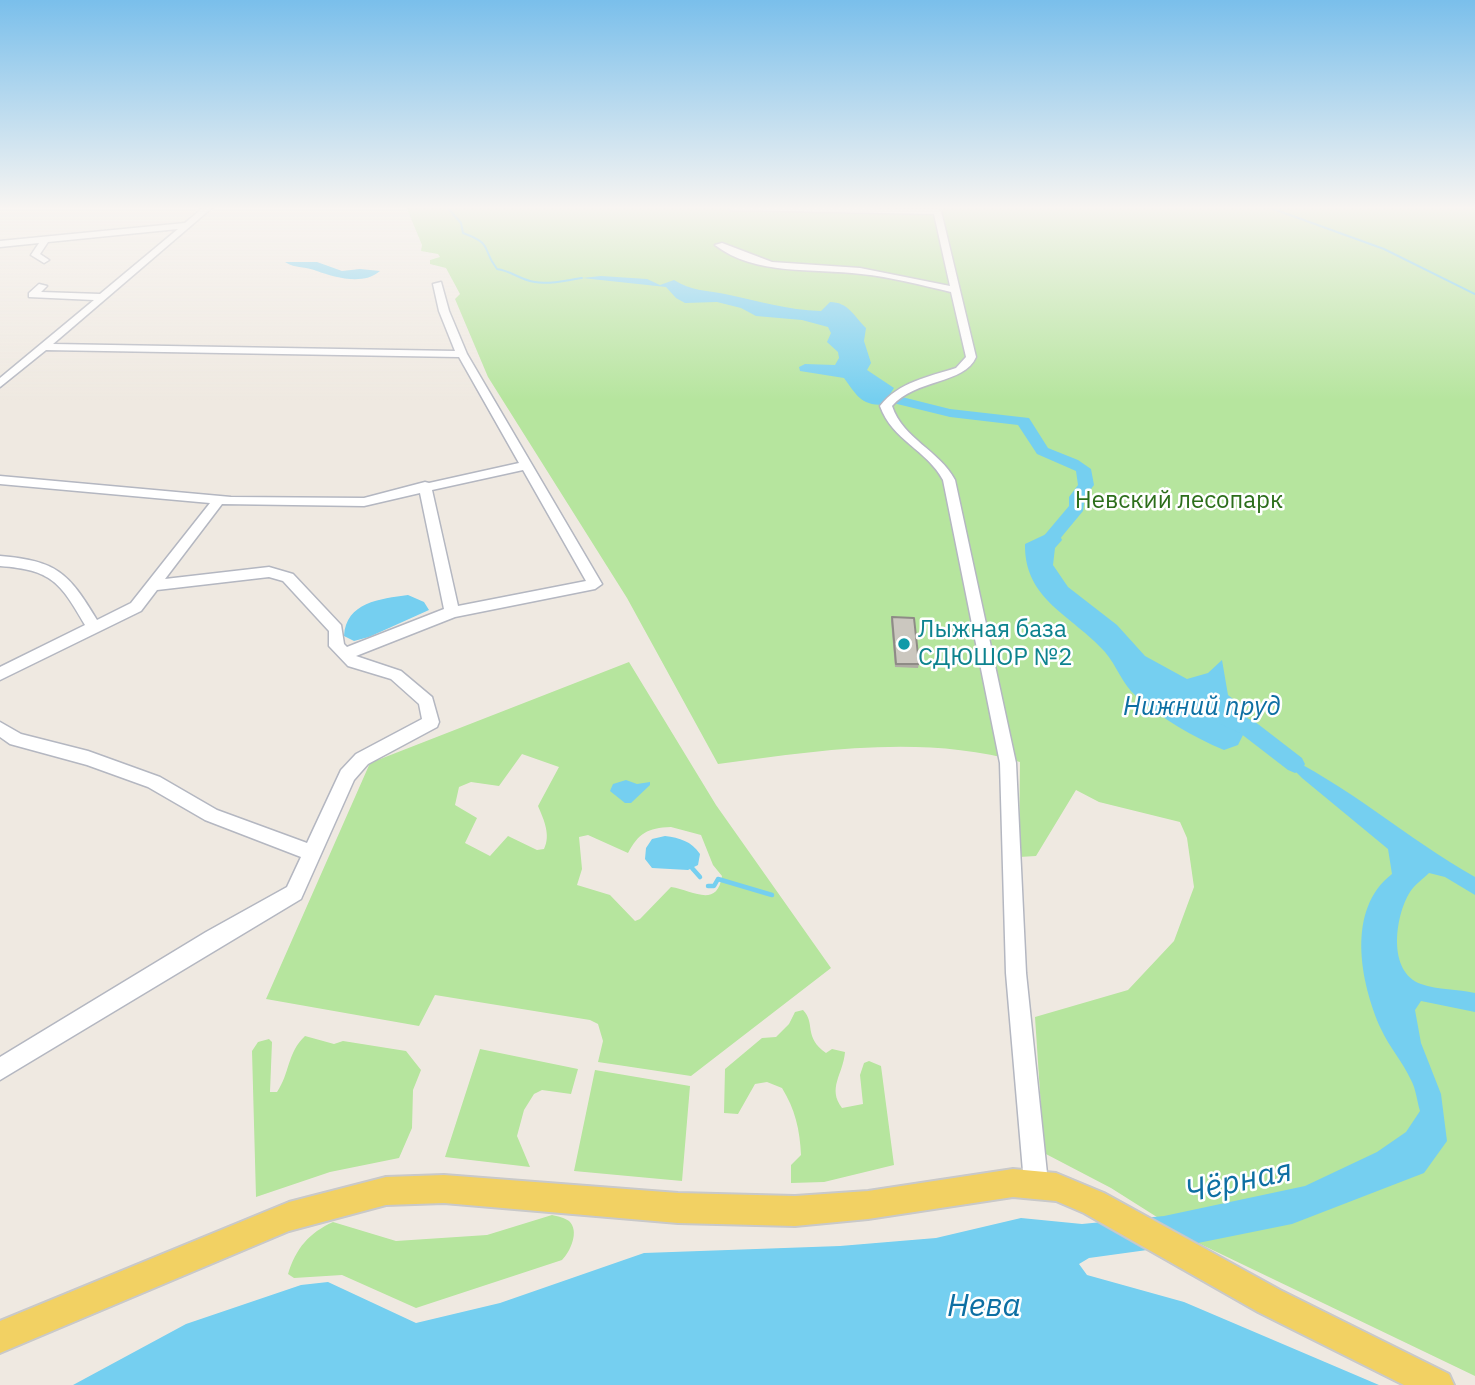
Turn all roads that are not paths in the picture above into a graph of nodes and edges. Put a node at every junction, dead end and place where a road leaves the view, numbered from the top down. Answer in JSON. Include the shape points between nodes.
{"nodes":[{"id":1,"x":133,"y":271,"type":"edge"},
{"id":2,"x":853,"y":271,"type":"edge"},
{"id":3,"x":951,"y":271,"type":"edge"},
{"id":4,"x":438,"y":284,"type":"dead end"},
{"id":5,"x":43,"y":286,"type":"dead end"},
{"id":6,"x":955,"y":290,"type":"junction"},
{"id":7,"x":102,"y":297,"type":"junction"},
{"id":8,"x":42,"y":347,"type":"junction"},
{"id":9,"x":462,"y":354,"type":"junction"},
{"id":10,"x":0,"y":384,"type":"edge"},
{"id":11,"x":527,"y":465,"type":"junction"},
{"id":12,"x":0,"y":480,"type":"edge"},
{"id":13,"x":425,"y":486,"type":"junction"},
{"id":14,"x":219,"y":500,"type":"junction"},
{"id":15,"x":0,"y":561,"type":"edge"},
{"id":16,"x":155,"y":585,"type":"junction"},
{"id":17,"x":452,"y":612,"type":"junction"},
{"id":18,"x":94,"y":629,"type":"junction"},
{"id":19,"x":345,"y":654,"type":"junction"},
{"id":20,"x":0,"y":674,"type":"edge"},
{"id":21,"x":0,"y":729,"type":"edge"},
{"id":22,"x":310,"y":852,"type":"junction"},
{"id":23,"x":0,"y":1069,"type":"edge"},
{"id":24,"x":1035,"y":1183,"type":"junction"},
{"id":25,"x":1198,"y":1263,"type":"joint"},
{"id":26,"x":0,"y":1337,"type":"edge"},
{"id":27,"x":1438,"y":1385,"type":"edge"}],
"edges":[{"from":1,"to":7,"type":"street"},
{"from":2,"to":6,"type":"street"},
{"from":3,"to":6,"type":"street"},
{"from":4,"to":9,"type":"street"},
{"from":5,"to":7,"type":"street","via":[[32,295]]},
{"from":6,"to":24,"type":"street","via":[[971,357],[968,364],[906,388],[886,406],[896,429],[937,460],[949,480],[1008,763],[1016,973]]},
{"from":7,"to":8,"type":"street"},
{"from":8,"to":9,"type":"street"},
{"from":8,"to":10,"type":"street"},
{"from":9,"to":11,"type":"street"},
{"from":11,"to":13,"type":"street"},
{"from":11,"to":17,"type":"street","via":[[595,584]]},
{"from":12,"to":14,"type":"street"},
{"from":13,"to":14,"type":"street","via":[[364,502]]},
{"from":13,"to":17,"type":"street"},
{"from":14,"to":16,"type":"street"},
{"from":15,"to":18,"type":"street","via":[[40,564],[52,571],[75,596]]},
{"from":16,"to":18,"type":"street","via":[[136,607]]},
{"from":16,"to":19,"type":"street","via":[[270,572],[288,577],[336,629],[337,646]]},
{"from":17,"to":19,"type":"street"},
{"from":18,"to":20,"type":"street"},
{"from":19,"to":22,"type":"street","via":[[353,662],[396,675],[426,701],[431,722],[362,758],[347,775]]},
{"from":21,"to":22,"type":"street","via":[[16,739],[154,782],[211,815]]},
{"from":22,"to":23,"type":"street","via":[[294,893]]},
{"from":24,"to":25,"type":"main road","via":[[1075,1193]]},
{"from":24,"to":26,"type":"main road","via":[[988,1184],[867,1205],[794,1211],[678,1208],[503,1192],[386,1191],[289,1217]]},
{"from":25,"to":27,"type":"main road"}]}
